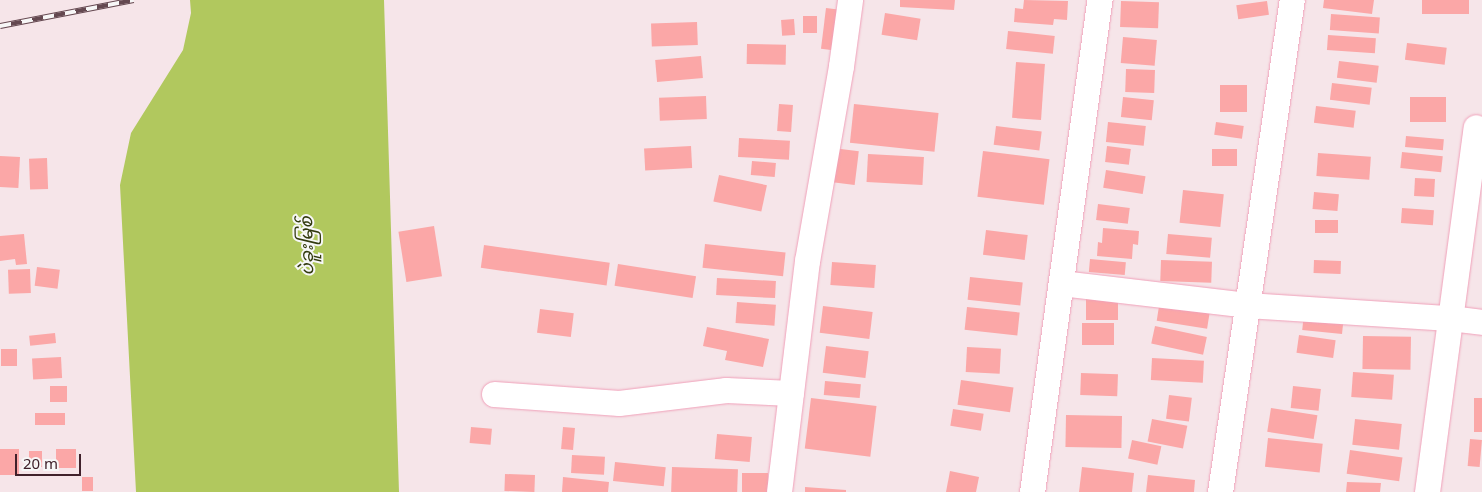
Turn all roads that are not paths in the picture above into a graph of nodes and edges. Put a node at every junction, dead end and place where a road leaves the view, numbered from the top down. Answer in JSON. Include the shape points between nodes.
{"nodes":[{"id":1,"x":850,"y":0,"type":"edge"},
{"id":2,"x":1099,"y":0,"type":"edge"},
{"id":3,"x":1292,"y":0,"type":"edge"},
{"id":4,"x":1476,"y":127,"type":"dead end"},
{"id":5,"x":1060,"y":283,"type":"junction"},
{"id":6,"x":1248,"y":305,"type":"junction"},
{"id":7,"x":1450,"y":318,"type":"junction"},
{"id":8,"x":1482,"y":322,"type":"edge"},
{"id":9,"x":791,"y":392,"type":"junction"},
{"id":10,"x":494,"y":394,"type":"dead end"},
{"id":11,"x":779,"y":492,"type":"edge"},
{"id":12,"x":1032,"y":492,"type":"edge"},
{"id":13,"x":1220,"y":492,"type":"edge"},
{"id":14,"x":1427,"y":492,"type":"edge"}],
"edges":[{"from":1,"to":9,"type":"street","via":[[807,261]]},
{"from":2,"to":5,"type":"street"},
{"from":3,"to":6,"type":"street"},
{"from":4,"to":7,"type":"street"},
{"from":5,"to":6,"type":"street"},
{"from":5,"to":12,"type":"street"},
{"from":6,"to":7,"type":"street"},
{"from":6,"to":13,"type":"street"},
{"from":7,"to":8,"type":"street"},
{"from":7,"to":14,"type":"street"},
{"from":9,"to":10,"type":"street","via":[[726,390],[619,402]]},
{"from":9,"to":11,"type":"street"}]}
